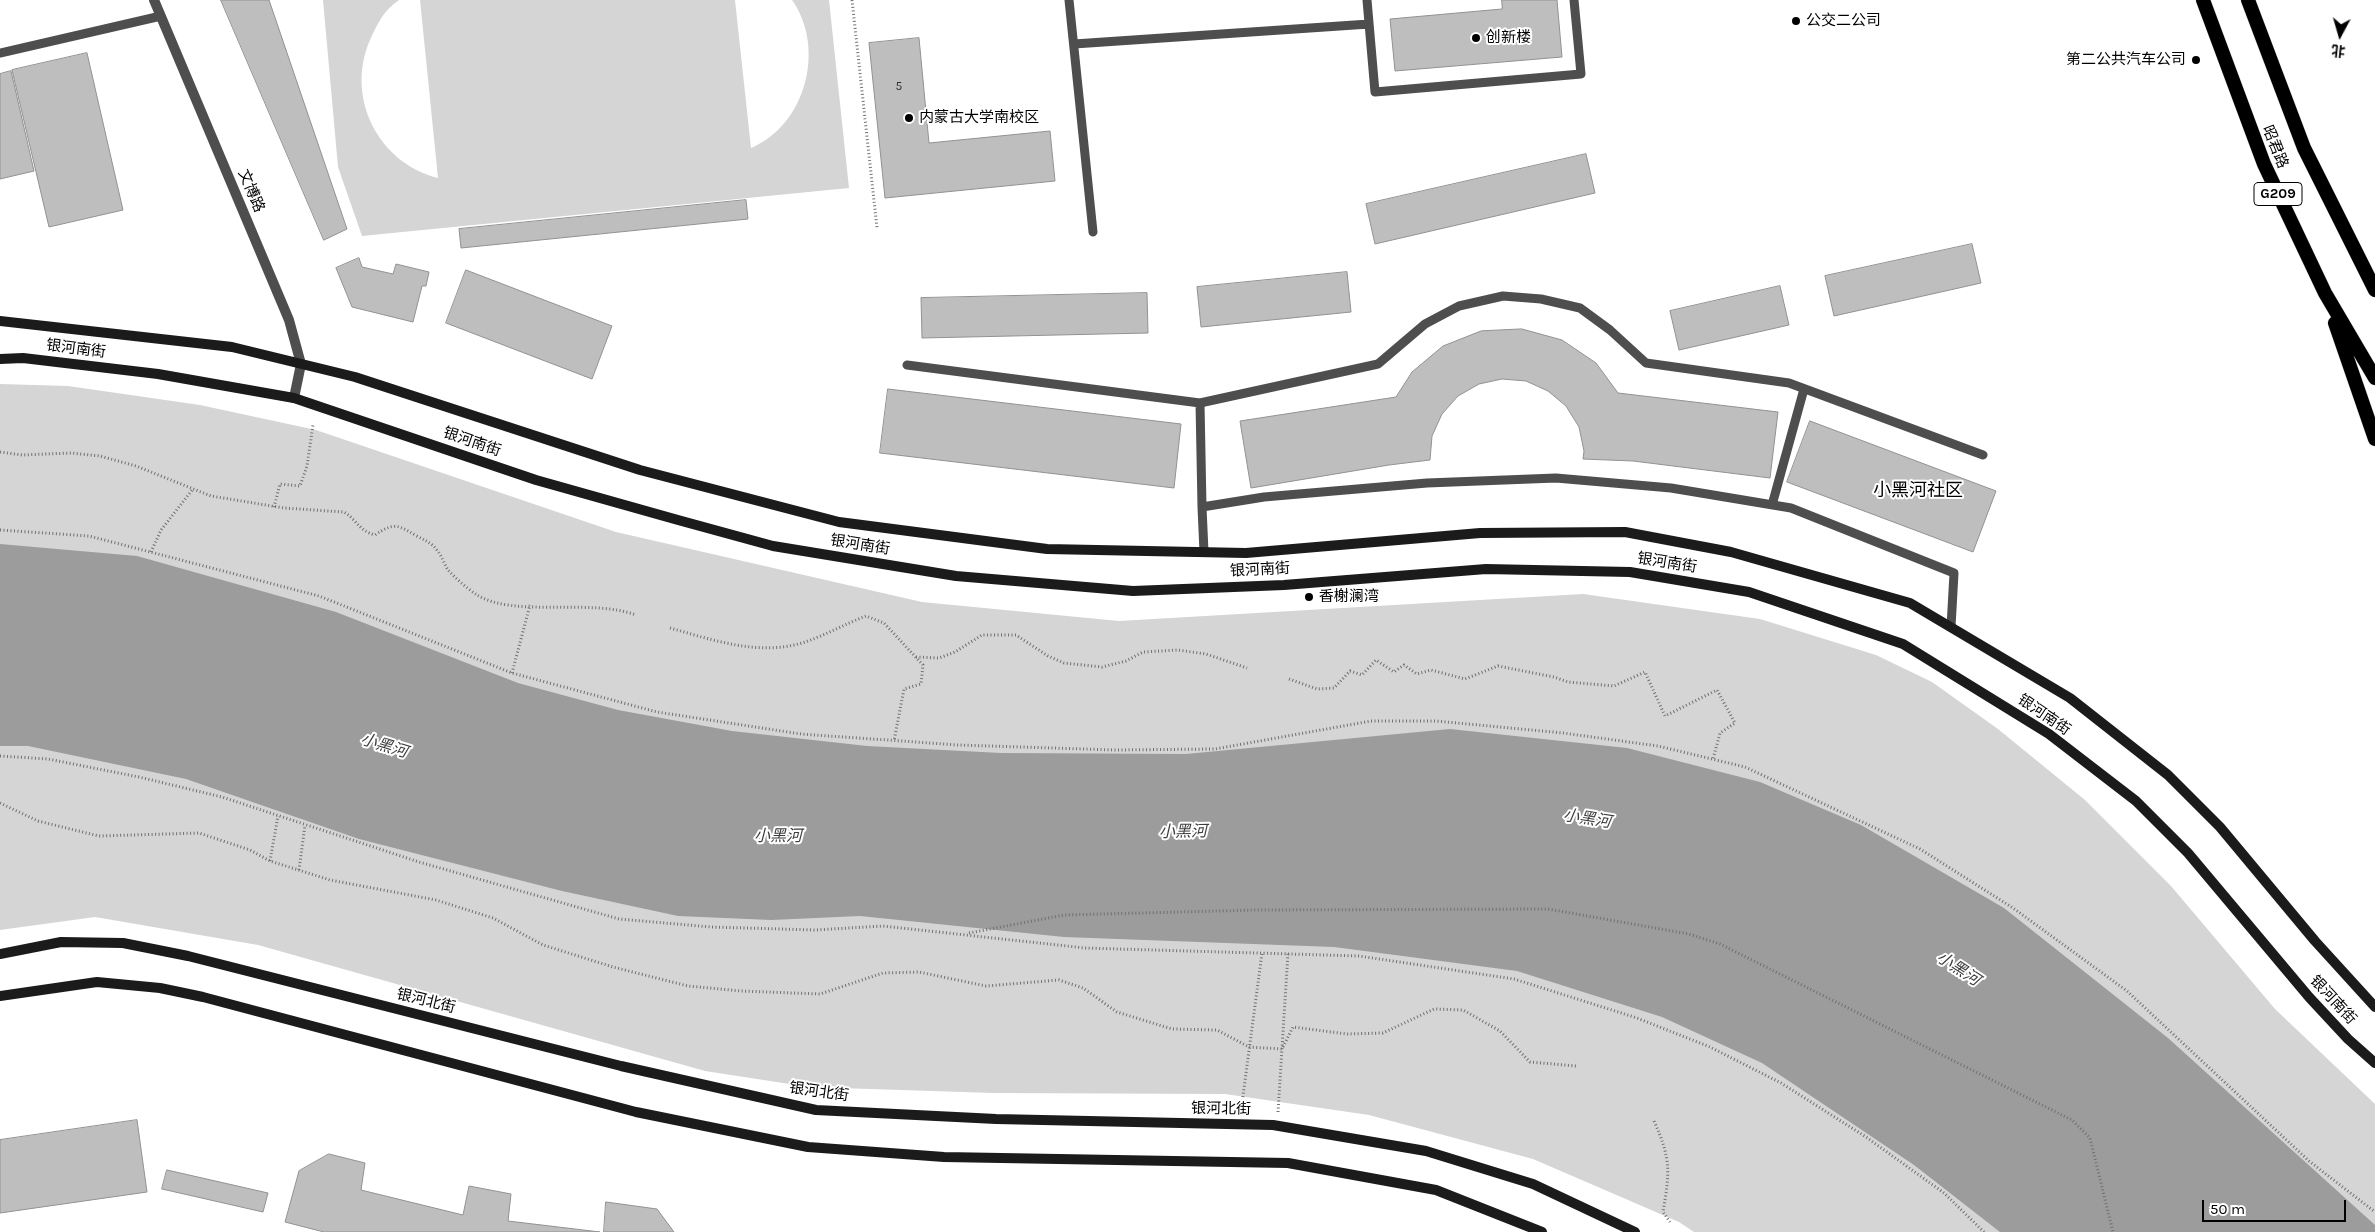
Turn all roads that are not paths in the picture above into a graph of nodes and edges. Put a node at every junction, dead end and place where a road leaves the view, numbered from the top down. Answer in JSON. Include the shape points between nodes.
{"nodes":[{"id":1,"x":154,"y":0,"type":"edge"},
{"id":2,"x":1069,"y":0,"type":"edge"},
{"id":3,"x":1367,"y":0,"type":"edge"},
{"id":4,"x":1574,"y":0,"type":"edge"},
{"id":5,"x":2203,"y":0,"type":"edge"},
{"id":6,"x":2248,"y":0,"type":"edge"},
{"id":7,"x":161,"y":16,"type":"junction"},
{"id":8,"x":1369,"y":24,"type":"junction"},
{"id":9,"x":1074,"y":44,"type":"junction"},
{"id":10,"x":0,"y":53,"type":"edge"},
{"id":11,"x":1093,"y":232,"type":"dead end"},
{"id":12,"x":2374,"y":283,"type":"edge"},
{"id":13,"x":2325,"y":293,"type":"junction"},
{"id":14,"x":0,"y":320,"type":"edge"},
{"id":15,"x":0,"y":359,"type":"edge"},
{"id":16,"x":301,"y":364,"type":"junction"},
{"id":17,"x":906,"y":365,"type":"dead end"},
{"id":18,"x":2375,"y":378,"type":"edge"},
{"id":19,"x":1804,"y":388,"type":"junction"},
{"id":20,"x":294,"y":398,"type":"junction"},
{"id":21,"x":1200,"y":403,"type":"junction"},
{"id":22,"x":2375,"y":439,"type":"edge"},
{"id":23,"x":1983,"y":455,"type":"dead end"},
{"id":24,"x":1772,"y":505,"type":"junction"},
{"id":25,"x":1202,"y":508,"type":"junction"},
{"id":26,"x":1204,"y":552,"type":"junction"},
{"id":27,"x":1951,"y":627,"type":"junction"},
{"id":28,"x":0,"y":954,"type":"edge"},
{"id":29,"x":0,"y":996,"type":"edge"},
{"id":30,"x":2375,"y":1007,"type":"edge"},
{"id":31,"x":2375,"y":1063,"type":"edge"},
{"id":32,"x":1542,"y":1232,"type":"edge"},
{"id":33,"x":1635,"y":1232,"type":"edge"}],
"edges":[{"from":1,"to":7,"type":"street","name":"文博路"},
{"from":2,"to":9,"type":"lane"},
{"from":3,"to":8,"type":"lane"},
{"from":4,"to":8,"type":"lane","via":[[1581,74],[1375,92]]},
{"from":5,"to":13,"type":"highway","name":"昭君路","number":"G209","via":[[2264,164]]},
{"from":6,"to":12,"type":"highway","name":"昭君路","number":"G209","via":[[2304,148]]},
{"from":7,"to":10,"type":"lane"},
{"from":7,"to":16,"type":"street","name":"文博路","via":[[289,320]]},
{"from":8,"to":9,"type":"lane"},
{"from":9,"to":11,"type":"lane"},
{"from":13,"to":18,"type":"highway","name":"昭君路","number":"G209"},
{"from":13,"to":22,"type":"highway","number":"G209"},
{"from":14,"to":16,"type":"main road","name":"银河南街","via":[[232,347]]},
{"from":15,"to":20,"type":"main road","name":"银河南街","via":[[23,358],[158,374]]},
{"from":16,"to":20,"type":"street","name":"文博路"},
{"from":16,"to":26,"type":"main road","name":"银河南街","via":[[355,377],[640,470],[839,522],[1047,549]]},
{"from":17,"to":21,"type":"lane"},
{"from":19,"to":21,"type":"lane","via":[[1789,383],[1646,363],[1580,308],[1542,299],[1504,296],[1459,306],[1425,324],[1378,364]]},
{"from":19,"to":23,"type":"lane"},
{"from":19,"to":24,"type":"lane"},
{"from":20,"to":31,"type":"main road","name":"银河南街","via":[[536,480],[773,546],[956,576],[1133,591],[1284,585],[1486,569],[1620,571],[1749,592],[1903,644],[2049,734],[2136,801],[2175,840],[2309,997]]},
{"from":21,"to":25,"type":"lane"},
{"from":24,"to":25,"type":"lane","via":[[1671,488],[1556,478],[1427,483],[1264,497]]},
{"from":24,"to":27,"type":"lane","via":[[1791,508],[1954,573]]},
{"from":25,"to":26,"type":"lane"},
{"from":26,"to":27,"type":"main road","name":"银河南街","via":[[1246,553],[1480,533],[1625,532],[1731,552],[1910,603]]},
{"from":27,"to":30,"type":"main road","name":"银河南街","via":[[2070,698],[2168,775],[2220,827]]},
{"from":28,"to":33,"type":"main road","name":"银河北街","via":[[61,942],[132,945],[188,956],[621,1066],[816,1110],[996,1119],[1277,1126],[1426,1151],[1533,1184]]},
{"from":29,"to":32,"type":"main road","via":[[97,982],[160,988],[636,1112],[808,1146],[944,1157],[1288,1163],[1436,1190]]}]}
